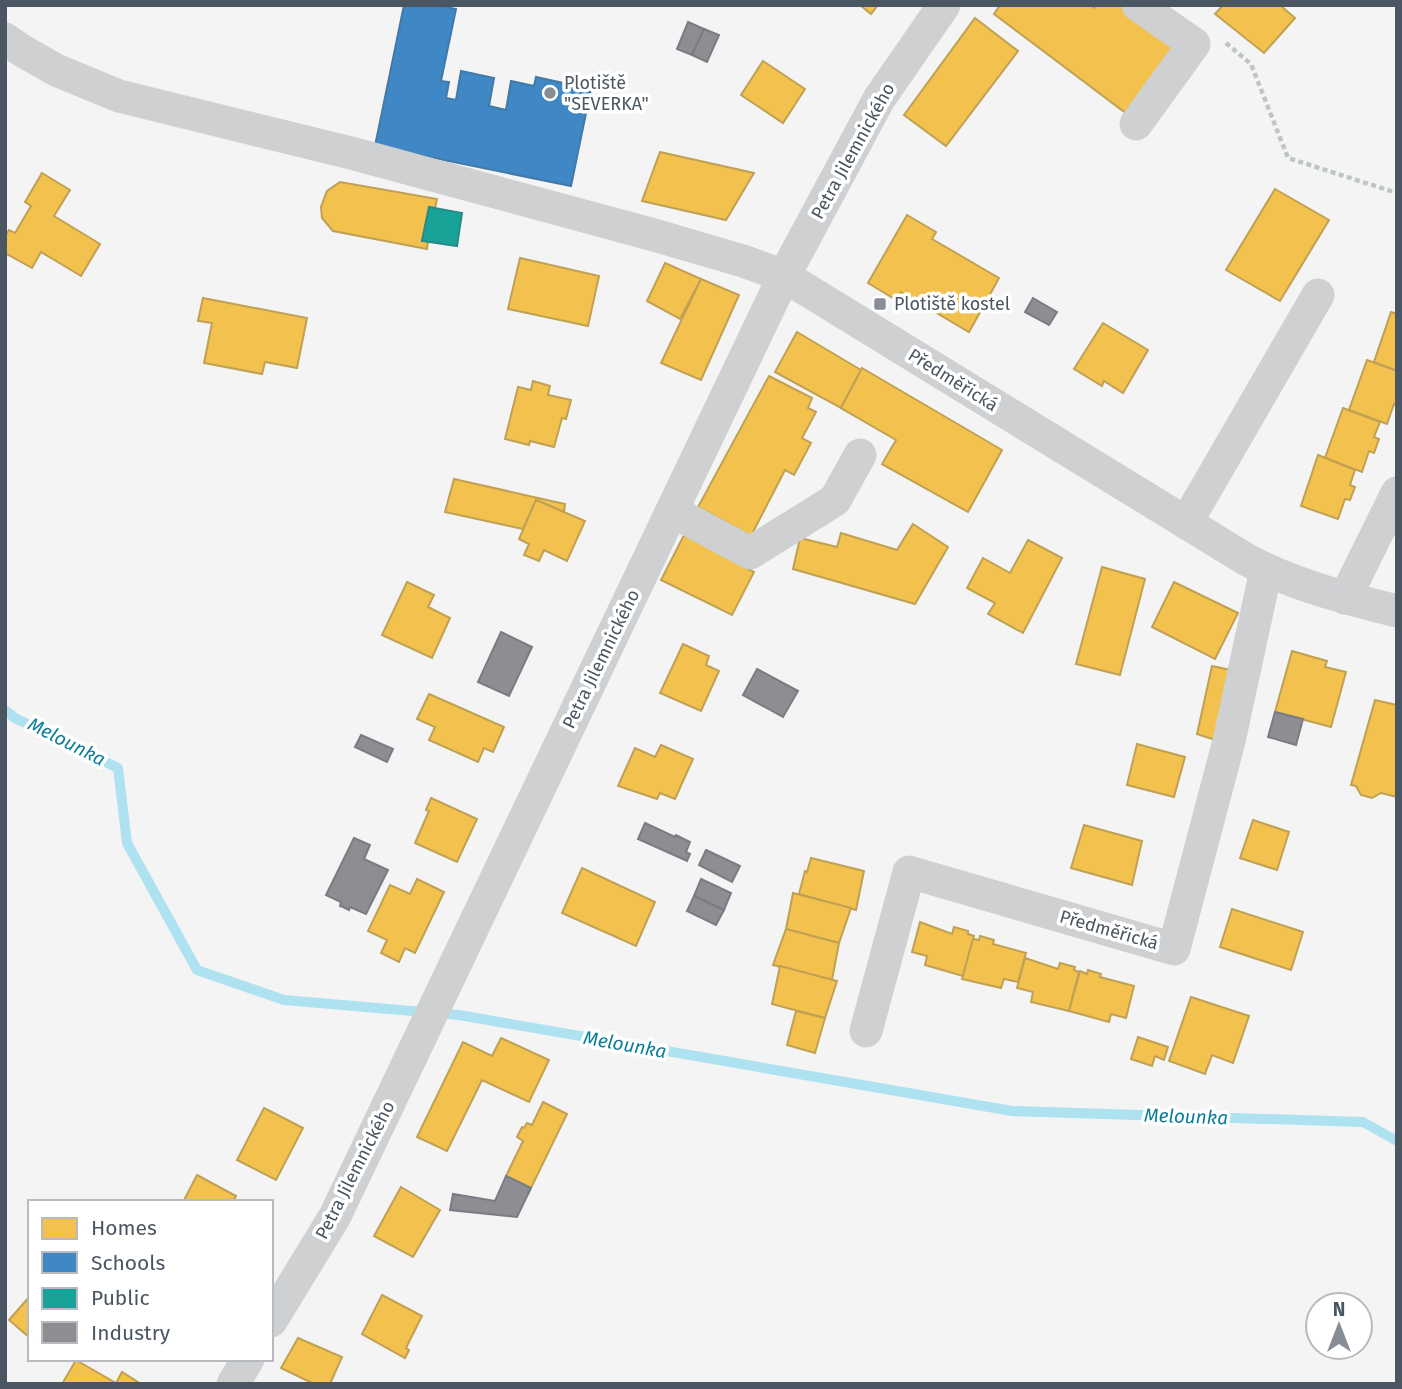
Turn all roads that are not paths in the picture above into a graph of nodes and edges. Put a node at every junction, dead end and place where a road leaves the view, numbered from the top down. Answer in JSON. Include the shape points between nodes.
{"nodes":[{"id":1,"x":944,"y":5,"type":"edge"},
{"id":2,"x":1138,"y":5,"type":"edge"},
{"id":3,"x":5,"y":39,"type":"edge"},
{"id":4,"x":1136,"y":124,"type":"dead end"},
{"id":5,"x":784,"y":276,"type":"junction"},
{"id":6,"x":1318,"y":295,"type":"dead end"},
{"id":7,"x":860,"y":455,"type":"dead end"},
{"id":8,"x":1397,"y":493,"type":"edge"},
{"id":9,"x":672,"y":511,"type":"junction"},
{"id":10,"x":1186,"y":523,"type":"junction"},
{"id":11,"x":1266,"y":570,"type":"junction"},
{"id":12,"x":1345,"y":598,"type":"junction"},
{"id":13,"x":1397,"y":611,"type":"edge"},
{"id":14,"x":866,"y":1031,"type":"dead end"},
{"id":15,"x":273,"y":1318,"type":"edge"},
{"id":16,"x":247,"y":1361,"type":"edge"},
{"id":17,"x":233,"y":1384,"type":"edge"}],
"edges":[{"from":1,"to":5,"type":"street","name":"Petra Jilemnického","via":[[879,99]]},
{"from":2,"to":4,"type":"street","via":[[1194,44]]},
{"from":3,"to":5,"type":"street","name":"Předměřická","via":[[56,70],[119,96],[654,235]]},
{"from":5,"to":9,"type":"street","name":"Petra Jilemnického"},
{"from":5,"to":10,"type":"street","name":"Předměřická"},
{"from":6,"to":10,"type":"street"},
{"from":7,"to":9,"type":"street","via":[[835,500],[750,553]]},
{"from":8,"to":12,"type":"street"},
{"from":9,"to":15,"type":"street","name":"Petra Jilemnického","via":[[335,1216]]},
{"from":10,"to":11,"type":"street","name":"Předměřická"},
{"from":11,"to":12,"type":"street","name":"Předměřická"},
{"from":11,"to":14,"type":"street","name":"Předměřická","via":[[1229,741],[1174,949],[909,872]]},
{"from":12,"to":13,"type":"street","name":"Předměřická"},
{"from":16,"to":17,"type":"street"}]}
